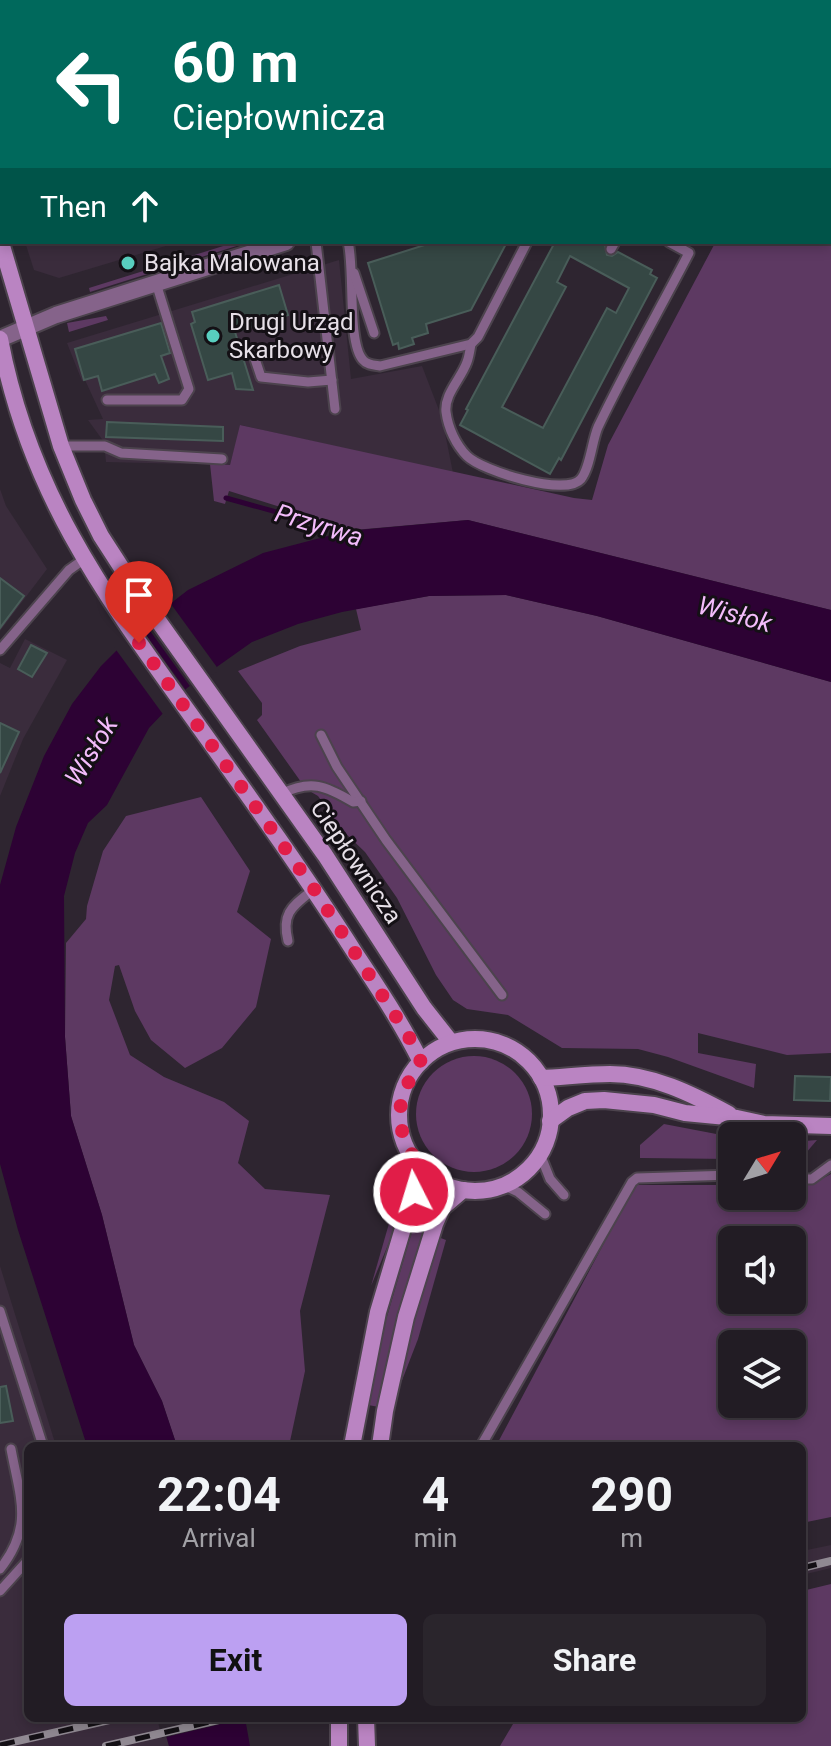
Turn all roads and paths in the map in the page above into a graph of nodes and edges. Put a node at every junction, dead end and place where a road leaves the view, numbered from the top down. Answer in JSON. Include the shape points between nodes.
{"nodes":[{"id":1,"x":1,"y":244,"type":"edge"},
{"id":2,"x":280,"y":244,"type":"edge"},
{"id":3,"x":316,"y":244,"type":"edge"},
{"id":4,"x":348,"y":244,"type":"edge"},
{"id":5,"x":526,"y":244,"type":"edge"},
{"id":6,"x":673,"y":244,"type":"edge"},
{"id":7,"x":353,"y":270,"type":"junction"},
{"id":8,"x":156,"y":283,"type":"junction"},
{"id":9,"x":26,"y":326,"type":"junction"},
{"id":10,"x":374,"y":333,"type":"dead end"},
{"id":11,"x":0,"y":339,"type":"edge"},
{"id":12,"x":471,"y":344,"type":"junction"},
{"id":13,"x":254,"y":356,"type":"dead end"},
{"id":14,"x":332,"y":380,"type":"junction"},
{"id":15,"x":107,"y":400,"type":"dead end"},
{"id":16,"x":335,"y":409,"type":"dead end"},
{"id":17,"x":61,"y":446,"type":"junction"},
{"id":18,"x":222,"y":459,"type":"dead end"},
{"id":19,"x":83,"y":560,"type":"junction"},
{"id":20,"x":0,"y":650,"type":"edge"},
{"id":21,"x":321,"y":735,"type":"dead end"},
{"id":22,"x":281,"y":794,"type":"junction"},
{"id":23,"x":361,"y":801,"type":"junction"},
{"id":24,"x":314,"y":889,"type":"junction"},
{"id":25,"x":288,"y":941,"type":"dead end"},
{"id":26,"x":502,"y":995,"type":"dead end"},
{"id":27,"x":450,"y":1041,"type":"junction"},
{"id":28,"x":421,"y":1062,"type":"junction"},
{"id":29,"x":541,"y":1078,"type":"junction"},
{"id":30,"x":737,"y":1118,"type":"junction"},
{"id":31,"x":550,"y":1121,"type":"junction"},
{"id":32,"x":831,"y":1126,"type":"edge"},
{"id":33,"x":540,"y":1154,"type":"junction"},
{"id":34,"x":831,"y":1165,"type":"edge"},
{"id":35,"x":421,"y":1168,"type":"junction"},
{"id":36,"x":718,"y":1175,"type":"edge"},
{"id":37,"x":806,"y":1179,"type":"edge"},
{"id":38,"x":503,"y":1185,"type":"junction"},
{"id":39,"x":463,"y":1190,"type":"junction"},
{"id":40,"x":564,"y":1195,"type":"dead end"},
{"id":41,"x":545,"y":1214,"type":"dead end"},
{"id":42,"x":0,"y":1311,"type":"edge"},
{"id":43,"x":42,"y":1442,"type":"edge"},
{"id":44,"x":353,"y":1442,"type":"edge"},
{"id":45,"x":381,"y":1442,"type":"edge"},
{"id":46,"x":483,"y":1442,"type":"edge"},
{"id":47,"x":11,"y":1449,"type":"dead end"},
{"id":48,"x":24,"y":1564,"type":"edge"},
{"id":49,"x":0,"y":1569,"type":"edge"},
{"id":50,"x":0,"y":1591,"type":"edge"},
{"id":51,"x":339,"y":1722,"type":"edge"},
{"id":52,"x":366,"y":1722,"type":"edge"},
{"id":53,"x":339,"y":1746,"type":"edge"},
{"id":54,"x":367,"y":1746,"type":"edge"}],
"edges":[{"from":1,"to":9,"type":"main road","name":"Ciepłownicza"},
{"from":2,"to":8,"type":"street"},
{"from":3,"to":14,"type":"lane"},
{"from":4,"to":7,"type":"lane"},
{"from":5,"to":12,"type":"lane"},
{"from":6,"to":12,"type":"lane","via":[[689,253],[598,428],[584,473],[572,485],[495,473],[467,456],[456,442],[447,401]]},
{"from":7,"to":10,"type":"lane"},
{"from":7,"to":12,"type":"lane","via":[[357,351],[363,360],[380,366]]},
{"from":8,"to":9,"type":"street"},
{"from":8,"to":15,"type":"lane","via":[[189,389],[182,400]]},
{"from":9,"to":11,"type":"street"},
{"from":9,"to":17,"type":"main road","name":"Ciepłownicza"},
{"from":11,"to":19,"type":"main road","name":"Ciepłownicza","via":[[39,471]]},
{"from":13,"to":14,"type":"lane","via":[[261,377]]},
{"from":14,"to":16,"type":"lane"},
{"from":17,"to":18,"type":"lane"},
{"from":17,"to":22,"type":"main road","name":"Ciepłownicza","via":[[101,536]]},
{"from":19,"to":20,"type":"lane"},
{"from":19,"to":24,"type":"main road","name":"Ciepłownicza"},
{"from":21,"to":23,"type":"lane"},
{"from":22,"to":23,"type":"lane","via":[[313,785]]},
{"from":22,"to":27,"type":"main road","name":"Ciepłownicza"},
{"from":23,"to":26,"type":"lane"},
{"from":24,"to":25,"type":"lane","via":[[288,912]]},
{"from":24,"to":28,"type":"main road","name":"Ciepłownicza"},
{"from":27,"to":28,"type":"main road"},
{"from":27,"to":29,"type":"main road","via":[[471,1038],[501,1045],[528,1061]]},
{"from":28,"to":35,"type":"main road","via":[[400,1103],[407,1149]]},
{"from":29,"to":30,"type":"main road","via":[[640,1078],[693,1095]]},
{"from":29,"to":31,"type":"main road"},
{"from":30,"to":31,"type":"main road","via":[[604,1100],[585,1101]]},
{"from":30,"to":32,"type":"main road"},
{"from":31,"to":33,"type":"main road"},
{"from":33,"to":38,"type":"main road","via":[[524,1173]]},
{"from":33,"to":40,"type":"lane"},
{"from":34,"to":37,"type":"lane"},
{"from":35,"to":39,"type":"main road"},
{"from":35,"to":44,"type":"main road","via":[[378,1312]]},
{"from":36,"to":46,"type":"lane","via":[[632,1182]]},
{"from":38,"to":39,"type":"main road"},
{"from":38,"to":41,"type":"lane"},
{"from":39,"to":45,"type":"main road","via":[[442,1208],[435,1224],[406,1317]]},
{"from":42,"to":43,"type":"lane"},
{"from":47,"to":49,"type":"lane","via":[[22,1533]]},
{"from":48,"to":50,"type":"lane"},
{"from":51,"to":53,"type":"main road"},
{"from":52,"to":54,"type":"main road"}]}
